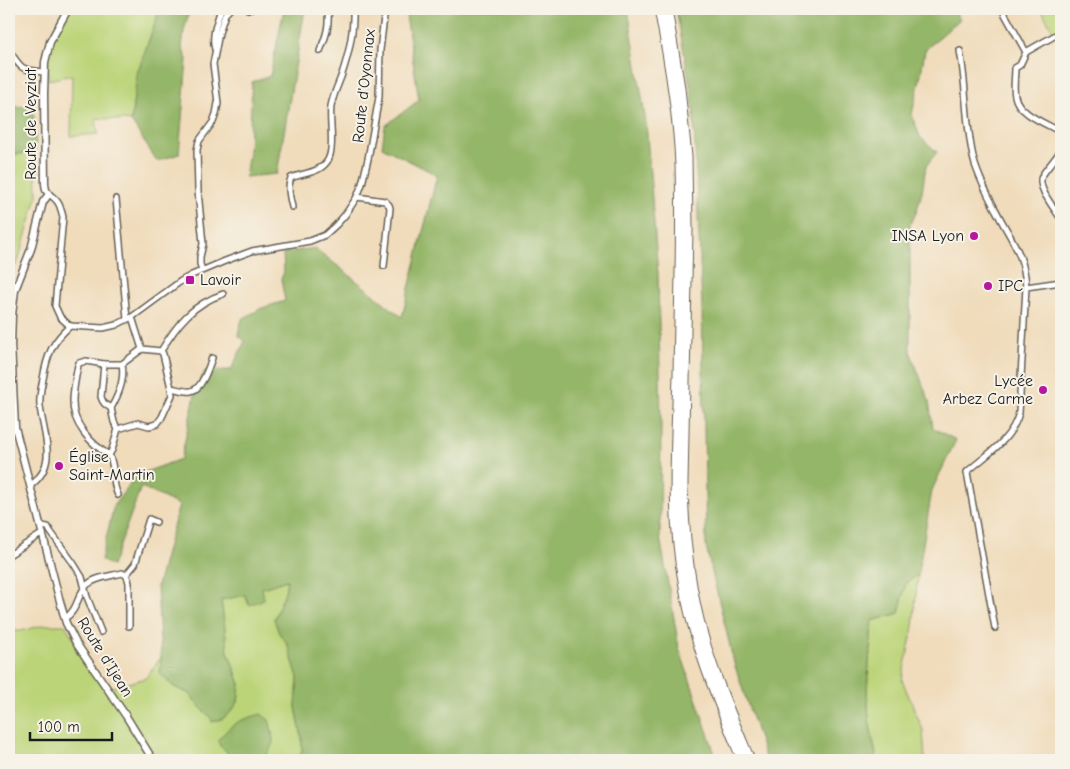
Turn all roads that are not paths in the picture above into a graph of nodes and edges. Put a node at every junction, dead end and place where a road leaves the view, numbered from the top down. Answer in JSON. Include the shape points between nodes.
{"nodes":[{"id":1,"x":13,"y":9,"type":"edge"},
{"id":2,"x":68,"y":9,"type":"edge"},
{"id":3,"x":221,"y":9,"type":"edge"},
{"id":4,"x":230,"y":9,"type":"edge"},
{"id":5,"x":328,"y":9,"type":"edge"},
{"id":6,"x":354,"y":9,"type":"edge"},
{"id":7,"x":384,"y":9,"type":"edge"},
{"id":8,"x":659,"y":9,"type":"edge"},
{"id":9,"x":667,"y":9,"type":"edge"},
{"id":10,"x":1002,"y":9,"type":"edge"},
{"id":11,"x":9,"y":12,"type":"edge"},
{"id":12,"x":1061,"y":32,"type":"edge"},
{"id":13,"x":215,"y":49,"type":"junction"},
{"id":14,"x":9,"y":50,"type":"edge"},
{"id":15,"x":320,"y":51,"type":"dead end"},
{"id":16,"x":960,"y":51,"type":"dead end"},
{"id":17,"x":1026,"y":52,"type":"junction"},
{"id":18,"x":44,"y":72,"type":"junction"},
{"id":19,"x":1061,"y":132,"type":"edge"},
{"id":20,"x":1061,"y":152,"type":"edge"},
{"id":21,"x":49,"y":194,"type":"junction"},
{"id":22,"x":357,"y":197,"type":"junction"},
{"id":23,"x":116,"y":199,"type":"dead end"},
{"id":24,"x":292,"y":207,"type":"dead end"},
{"id":25,"x":1059,"y":211,"type":"edge"},
{"id":26,"x":1061,"y":219,"type":"edge"},
{"id":27,"x":384,"y":266,"type":"dead end"},
{"id":28,"x":202,"y":270,"type":"junction"},
{"id":29,"x":1061,"y":282,"type":"edge"},
{"id":30,"x":1026,"y":286,"type":"junction"},
{"id":31,"x":223,"y":294,"type":"dead end"},
{"id":32,"x":130,"y":318,"type":"junction"},
{"id":33,"x":70,"y":326,"type":"junction"},
{"id":34,"x":142,"y":349,"type":"junction"},
{"id":35,"x":161,"y":351,"type":"junction"},
{"id":36,"x":212,"y":358,"type":"dead end"},
{"id":37,"x":104,"y":364,"type":"junction"},
{"id":38,"x":122,"y":364,"type":"junction"},
{"id":39,"x":171,"y":388,"type":"junction"},
{"id":40,"x":111,"y":408,"type":"junction"},
{"id":41,"x":118,"y":429,"type":"junction"},
{"id":42,"x":109,"y":455,"type":"junction"},
{"id":43,"x":31,"y":485,"type":"junction"},
{"id":44,"x":118,"y":494,"type":"dead end"},
{"id":45,"x":156,"y":522,"type":"dead end"},
{"id":46,"x":42,"y":529,"type":"junction"},
{"id":47,"x":9,"y":554,"type":"edge"},
{"id":48,"x":126,"y":576,"type":"junction"},
{"id":49,"x":85,"y":587,"type":"junction"},
{"id":50,"x":65,"y":618,"type":"junction"},
{"id":51,"x":129,"y":626,"type":"dead end"},
{"id":52,"x":995,"y":628,"type":"dead end"},
{"id":53,"x":101,"y":632,"type":"dead end"},
{"id":54,"x":153,"y":760,"type":"edge"},
{"id":55,"x":742,"y":760,"type":"edge"},
{"id":56,"x":750,"y":760,"type":"edge"}],
"edges":[{"from":1,"to":11,"type":"street"},
{"from":2,"to":18,"type":"street","name":"Route de Veyziat","via":[[49,44]]},
{"from":3,"to":13,"type":"street","via":[[213,42]]},
{"from":4,"to":13,"type":"street","via":[[225,14]]},
{"from":5,"to":15,"type":"street","via":[[327,34]]},
{"from":6,"to":24,"type":"street","via":[[351,46],[331,107],[329,160],[316,171],[291,178]]},
{"from":7,"to":22,"type":"street","name":"Route d'Oyonnax","via":[[377,111]]},
{"from":8,"to":55,"type":"highway","via":[[673,91],[680,164],[676,477],[679,556],[688,609],[701,656]]},
{"from":9,"to":56,"type":"highway","via":[[685,126],[687,167],[683,498],[687,558],[708,654]]},
{"from":10,"to":17,"type":"street"},
{"from":12,"to":17,"type":"street"},
{"from":13,"to":28,"type":"street","via":[[213,64],[218,103],[216,114],[199,140],[197,150]]},
{"from":14,"to":18,"type":"street","via":[[21,68]]},
{"from":16,"to":30,"type":"street","via":[[974,161],[990,200],[1020,253]]},
{"from":17,"to":19,"type":"street","via":[[1016,68],[1014,96],[1025,112]]},
{"from":18,"to":21,"type":"street","name":"Route de Veyziat","via":[[45,184]]},
{"from":20,"to":25,"type":"street","via":[[1040,182]]},
{"from":21,"to":33,"type":"street","via":[[60,205],[63,217],[55,306]]},
{"from":21,"to":43,"type":"street","name":"Route de Veyziat","via":[[43,202],[16,290],[12,315],[15,427]]},
{"from":22,"to":27,"type":"street","via":[[385,201],[390,205]]},
{"from":22,"to":28,"type":"street","name":"Route d'Oyonnax","via":[[336,225],[318,239],[252,251]]},
{"from":23,"to":32,"type":"street"},
{"from":25,"to":26,"type":"street"},
{"from":28,"to":32,"type":"street","name":"Route d'Oyonnax"},
{"from":29,"to":30,"type":"street"},
{"from":30,"to":52,"type":"street","via":[[1017,420],[1005,440],[967,472]]},
{"from":31,"to":35,"type":"street","via":[[198,306],[181,321]]},
{"from":32,"to":33,"type":"street","name":"Route d'Oyonnax","via":[[103,328]]},
{"from":32,"to":34,"type":"street"},
{"from":33,"to":43,"type":"street","via":[[51,348],[45,363],[40,407],[47,458],[38,480]]},
{"from":34,"to":35,"type":"street"},
{"from":34,"to":38,"type":"street"},
{"from":35,"to":39,"type":"street"},
{"from":36,"to":39,"type":"street","via":[[208,372],[196,390]]},
{"from":37,"to":38,"type":"street"},
{"from":37,"to":40,"type":"street","via":[[101,397]]},
{"from":37,"to":42,"type":"street","via":[[79,363],[73,401],[76,418],[84,434]]},
{"from":38,"to":40,"type":"street","via":[[120,389]]},
{"from":39,"to":41,"type":"street","via":[[171,398],[157,424]]},
{"from":40,"to":41,"type":"street"},
{"from":41,"to":42,"type":"street"},
{"from":42,"to":44,"type":"street","via":[[114,488]]},
{"from":43,"to":46,"type":"street","name":"Route de Veyziat"},
{"from":45,"to":48,"type":"street","via":[[149,520],[135,564]]},
{"from":46,"to":47,"type":"street"},
{"from":46,"to":49,"type":"street","via":[[49,528],[82,577]]},
{"from":46,"to":50,"type":"street","name":"Route d'Ijean"},
{"from":48,"to":49,"type":"street","via":[[122,573],[94,580]]},
{"from":48,"to":51,"type":"street","via":[[129,583]]},
{"from":49,"to":50,"type":"street","via":[[71,614]]},
{"from":49,"to":53,"type":"street"},
{"from":50,"to":54,"type":"street","name":"Route d'Ijean","via":[[76,643]]}]}
